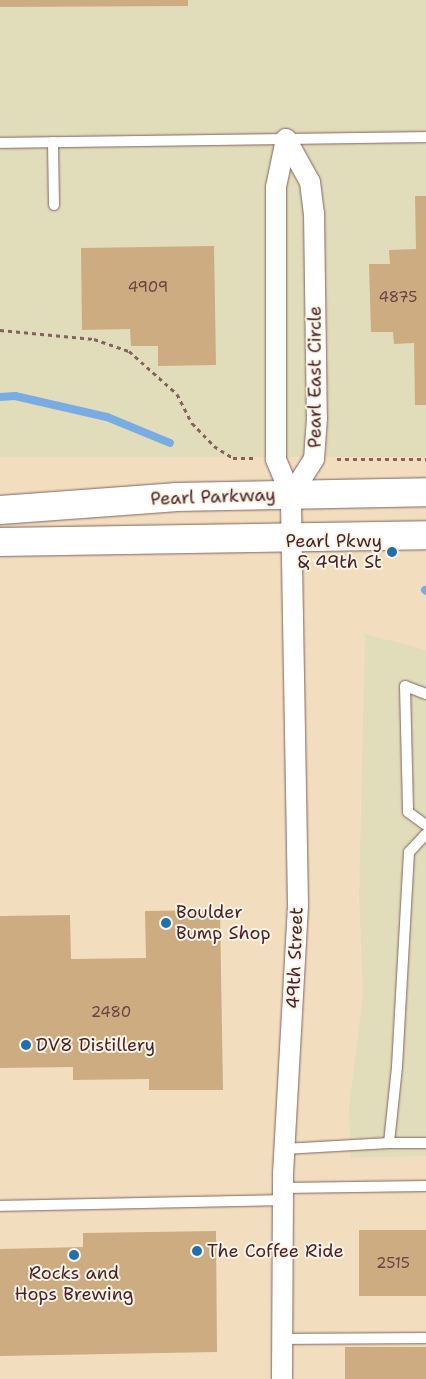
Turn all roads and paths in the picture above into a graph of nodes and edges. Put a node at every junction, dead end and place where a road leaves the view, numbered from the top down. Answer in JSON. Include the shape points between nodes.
{"nodes":[{"id":1,"x":426,"y":137,"type":"edge"},
{"id":2,"x":286,"y":139,"type":"junction"},
{"id":3,"x":52,"y":142,"type":"junction"},
{"id":4,"x":0,"y":143,"type":"edge"},
{"id":5,"x":54,"y":205,"type":"dead end"},
{"id":6,"x":0,"y":330,"type":"edge"},
{"id":7,"x":276,"y":459,"type":"junction"},
{"id":8,"x":314,"y":459,"type":"junction"},
{"id":9,"x":426,"y":459,"type":"edge"},
{"id":10,"x":426,"y":492,"type":"edge"},
{"id":11,"x":291,"y":495,"type":"junction"},
{"id":12,"x":0,"y":510,"type":"edge"},
{"id":13,"x":426,"y":535,"type":"edge"},
{"id":14,"x":291,"y":538,"type":"junction"},
{"id":15,"x":0,"y":542,"type":"edge"},
{"id":16,"x":426,"y":694,"type":"edge"},
{"id":17,"x":426,"y":825,"type":"edge"},
{"id":18,"x":426,"y":834,"type":"edge"},
{"id":19,"x":390,"y":1143,"type":"junction"},
{"id":20,"x":426,"y":1143,"type":"edge"},
{"id":21,"x":284,"y":1149,"type":"junction"},
{"id":22,"x":426,"y":1186,"type":"edge"},
{"id":23,"x":283,"y":1194,"type":"junction"},
{"id":24,"x":0,"y":1206,"type":"edge"},
{"id":25,"x":426,"y":1338,"type":"edge"},
{"id":26,"x":282,"y":1339,"type":"junction"},
{"id":27,"x":282,"y":1379,"type":"edge"}],
"edges":[{"from":1,"to":2,"type":"lane"},
{"from":2,"to":3,"type":"lane"},
{"from":2,"to":7,"type":"street","via":[[276,187]]},
{"from":2,"to":8,"type":"street","name":"Pearl East Circle","via":[[310,182],[314,213],[317,418]]},
{"from":3,"to":4,"type":"lane"},
{"from":3,"to":5,"type":"lane"},
{"from":6,"to":7,"type":"path","via":[[94,338],[128,351],[177,394],[192,423],[214,446],[233,458]]},
{"from":7,"to":11,"type":"street"},
{"from":8,"to":9,"type":"path"},
{"from":8,"to":11,"type":"street","name":"Pearl East Circle"},
{"from":10,"to":11,"type":"main road","name":"Pearl Parkway"},
{"from":11,"to":12,"type":"main road","name":"Pearl Parkway","via":[[174,497]]},
{"from":11,"to":14,"type":"street","name":"49th Street"},
{"from":13,"to":14,"type":"main road"},
{"from":14,"to":15,"type":"main road"},
{"from":14,"to":21,"type":"street","name":"49th Street","via":[[298,906]]},
{"from":16,"to":17,"type":"lane","via":[[405,686],[408,812]]},
{"from":18,"to":19,"type":"lane","via":[[409,852]]},
{"from":19,"to":20,"type":"lane"},
{"from":19,"to":21,"type":"lane"},
{"from":21,"to":23,"type":"street","name":"49th Street"},
{"from":22,"to":23,"type":"lane"},
{"from":23,"to":24,"type":"lane"},
{"from":23,"to":26,"type":"street","name":"49th Street"},
{"from":25,"to":26,"type":"lane"},
{"from":26,"to":27,"type":"street","name":"49th Street"}]}
